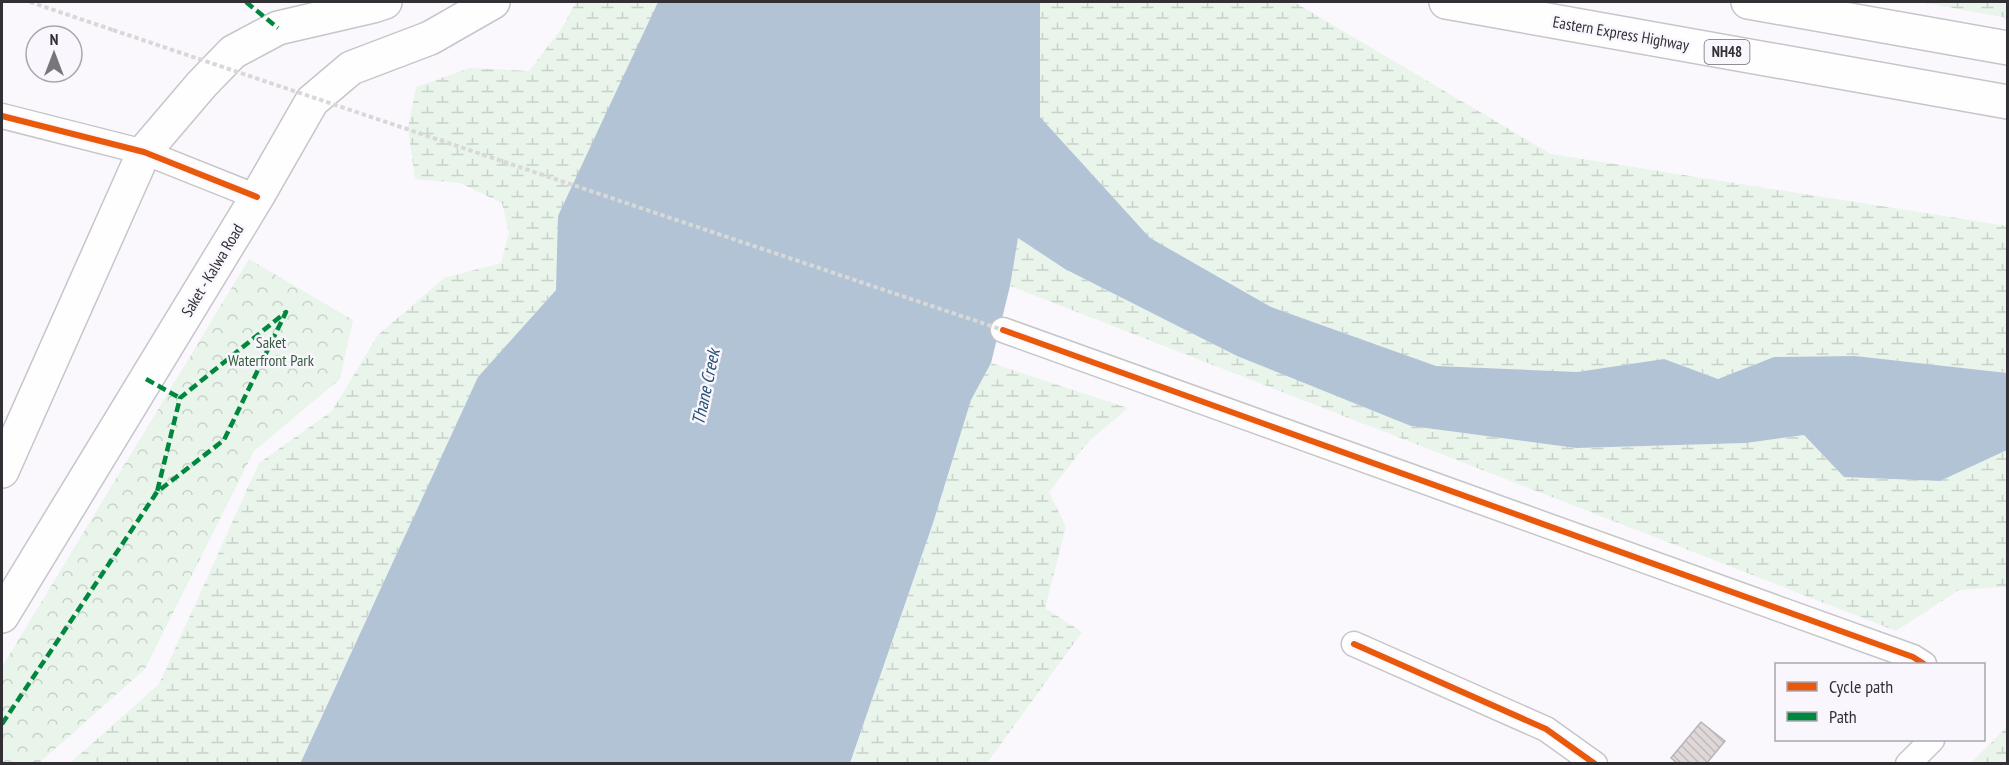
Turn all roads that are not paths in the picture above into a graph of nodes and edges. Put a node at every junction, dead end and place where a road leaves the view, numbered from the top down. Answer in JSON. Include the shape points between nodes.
{"nodes":[{"id":1,"x":385,"y":2,"type":"edge"},
{"id":2,"x":493,"y":2,"type":"edge"},
{"id":3,"x":1446,"y":2,"type":"edge"},
{"id":4,"x":1748,"y":2,"type":"edge"},
{"id":5,"x":2007,"y":48,"type":"edge"},
{"id":6,"x":2007,"y":102,"type":"edge"},
{"id":7,"x":2,"y":116,"type":"edge"},
{"id":8,"x":144,"y":152,"type":"junction"},
{"id":9,"x":257,"y":197,"type":"junction"},
{"id":10,"x":1003,"y":330,"type":"road end"},
{"id":11,"x":2,"y":471,"type":"edge"},
{"id":12,"x":2,"y":616,"type":"edge"},
{"id":13,"x":1354,"y":644,"type":"dead end"},
{"id":14,"x":1923,"y":663,"type":"edge"},
{"id":15,"x":1931,"y":741,"type":"edge"},
{"id":16,"x":1595,"y":764,"type":"edge"},
{"id":17,"x":1908,"y":764,"type":"edge"}],
"edges":[{"from":1,"to":8,"type":"main road","via":[[278,28],[233,52]]},
{"from":2,"to":9,"type":"main road","name":"Saket - Kalwa Road","via":[[430,38],[351,68],[312,101]]},
{"from":3,"to":6,"type":"main road","name":"Eastern Express Highway","number":"NH48"},
{"from":4,"to":5,"type":"main road"},
{"from":7,"to":8,"type":"street"},
{"from":8,"to":9,"type":"street"},
{"from":8,"to":11,"type":"main road"},
{"from":9,"to":12,"type":"main road","name":"Saket - Kalwa Road"},
{"from":10,"to":14,"type":"street"},
{"from":13,"to":16,"type":"street","via":[[1546,729]]},
{"from":15,"to":17,"type":"street"}]}
